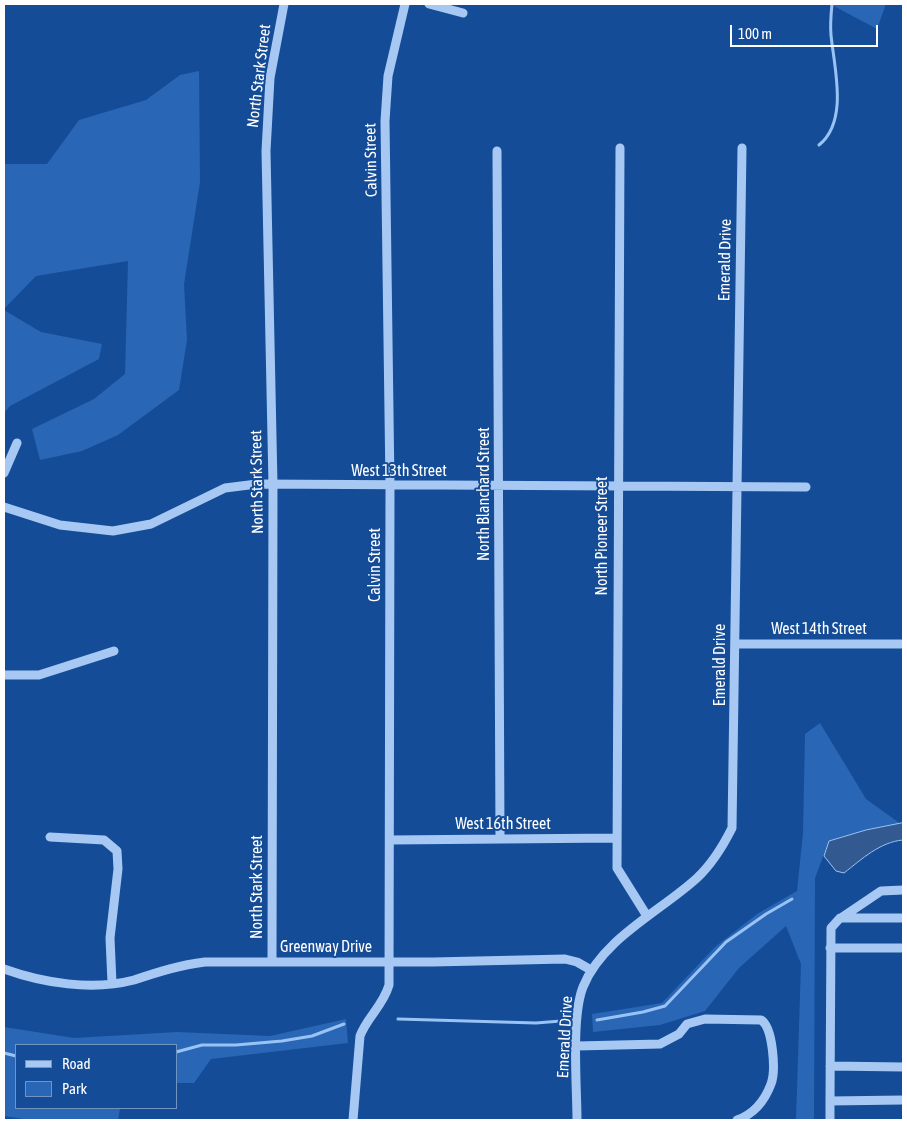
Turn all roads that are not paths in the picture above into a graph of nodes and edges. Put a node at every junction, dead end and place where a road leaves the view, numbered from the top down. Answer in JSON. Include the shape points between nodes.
{"nodes":[{"id":1,"x":284,"y":4,"type":"edge"},
{"id":2,"x":405,"y":4,"type":"edge"},
{"id":3,"x":429,"y":4,"type":"edge"},
{"id":4,"x":463,"y":13,"type":"dead end"},
{"id":5,"x":620,"y":148,"type":"dead end"},
{"id":6,"x":742,"y":148,"type":"dead end"},
{"id":7,"x":497,"y":151,"type":"dead end"},
{"id":8,"x":16,"y":442,"type":"dead end"},
{"id":9,"x":4,"y":473,"type":"edge"},
{"id":10,"x":273,"y":485,"type":"junction"},
{"id":11,"x":390,"y":486,"type":"junction"},
{"id":12,"x":499,"y":486,"type":"junction"},
{"id":13,"x":617,"y":487,"type":"junction"},
{"id":14,"x":736,"y":487,"type":"junction"},
{"id":15,"x":806,"y":487,"type":"dead end"},
{"id":16,"x":4,"y":507,"type":"edge"},
{"id":17,"x":735,"y":644,"type":"junction"},
{"id":18,"x":903,"y":644,"type":"edge"},
{"id":19,"x":114,"y":651,"type":"dead end"},
{"id":20,"x":4,"y":676,"type":"edge"},
{"id":21,"x":50,"y":837,"type":"dead end"},
{"id":22,"x":500,"y":838,"type":"junction"},
{"id":23,"x":616,"y":838,"type":"junction"},
{"id":24,"x":390,"y":840,"type":"junction"},
{"id":25,"x":903,"y":890,"type":"edge"},
{"id":26,"x":647,"y":916,"type":"junction"},
{"id":27,"x":840,"y":918,"type":"junction"},
{"id":28,"x":903,"y":918,"type":"edge"},
{"id":29,"x":830,"y":948,"type":"junction"},
{"id":30,"x":903,"y":948,"type":"edge"},
{"id":31,"x":388,"y":961,"type":"junction"},
{"id":32,"x":272,"y":962,"type":"junction"},
{"id":33,"x":4,"y":969,"type":"edge"},
{"id":34,"x":591,"y":970,"type":"junction"},
{"id":35,"x":112,"y":983,"type":"junction"},
{"id":36,"x":577,"y":1046,"type":"junction"},
{"id":37,"x":830,"y":1066,"type":"junction"},
{"id":38,"x":903,"y":1067,"type":"edge"},
{"id":39,"x":903,"y":1100,"type":"edge"},
{"id":40,"x":830,"y":1101,"type":"junction"},
{"id":41,"x":354,"y":1120,"type":"edge"},
{"id":42,"x":578,"y":1120,"type":"edge"},
{"id":43,"x":737,"y":1120,"type":"edge"},
{"id":44,"x":830,"y":1120,"type":"edge"}],
"edges":[{"from":1,"to":10,"type":"street","name":"North Stark Street","via":[[270,78],[266,151]]},
{"from":2,"to":11,"type":"street","name":"Calvin Street","via":[[388,76],[385,121]]},
{"from":3,"to":4,"type":"street"},
{"from":5,"to":13,"type":"street","name":"North Pioneer Street"},
{"from":6,"to":14,"type":"street","name":"Emerald Drive"},
{"from":7,"to":12,"type":"street","name":"North Blanchard Street"},
{"from":8,"to":9,"type":"street"},
{"from":10,"to":11,"type":"street","name":"West 13th Street"},
{"from":10,"to":16,"type":"street","name":"West 13th Street","via":[[225,488],[151,524],[113,531],[60,525]]},
{"from":10,"to":32,"type":"street","name":"North Stark Street"},
{"from":11,"to":12,"type":"street","name":"West 13th Street"},
{"from":11,"to":24,"type":"street","name":"Calvin Street"},
{"from":12,"to":13,"type":"street","name":"West 13th Street"},
{"from":12,"to":22,"type":"street","name":"North Blanchard Street"},
{"from":13,"to":14,"type":"street","name":"West 13th Street"},
{"from":13,"to":23,"type":"street","name":"North Pioneer Street"},
{"from":14,"to":15,"type":"street","name":"West 13th Street"},
{"from":14,"to":17,"type":"street","name":"Emerald Drive"},
{"from":17,"to":18,"type":"street","name":"West 14th Street"},
{"from":17,"to":26,"type":"street","name":"Emerald Drive","via":[[732,828],[714,860],[697,878]]},
{"from":19,"to":20,"type":"street","via":[[38,675]]},
{"from":21,"to":35,"type":"street","via":[[104,840],[116,851],[118,869],[110,938]]},
{"from":22,"to":23,"type":"street","name":"West 16th Street"},
{"from":22,"to":24,"type":"street","name":"West 16th Street"},
{"from":23,"to":26,"type":"street","name":"North Pioneer Street","via":[[617,868]]},
{"from":24,"to":31,"type":"street","name":"Calvin Street"},
{"from":25,"to":27,"type":"street","via":[[881,891]]},
{"from":26,"to":34,"type":"street","name":"Emerald Drive"},
{"from":27,"to":28,"type":"street"},
{"from":27,"to":29,"type":"street","via":[[831,928]]},
{"from":29,"to":30,"type":"street"},
{"from":29,"to":37,"type":"street"},
{"from":31,"to":32,"type":"street","name":"Greenway Drive"},
{"from":31,"to":34,"type":"street","name":"Greenway Drive","via":[[565,959]]},
{"from":31,"to":41,"type":"street","name":"Calvin Street","via":[[389,985],[385,997],[360,1036]]},
{"from":32,"to":35,"type":"street","name":"Greenway Drive","via":[[178,965],[133,980]]},
{"from":33,"to":35,"type":"street","name":"Greenway Drive","via":[[71,985]]},
{"from":34,"to":36,"type":"street","name":"Emerald Drive","via":[[582,989]]},
{"from":36,"to":42,"type":"street","name":"Emerald Drive"},
{"from":36,"to":43,"type":"street","via":[[660,1044],[679,1034],[687,1024],[706,1019],[761,1020],[766,1023],[771,1038],[772,1082],[751,1114]]},
{"from":37,"to":38,"type":"street"},
{"from":37,"to":40,"type":"street"},
{"from":39,"to":40,"type":"street"},
{"from":40,"to":44,"type":"street"}]}
